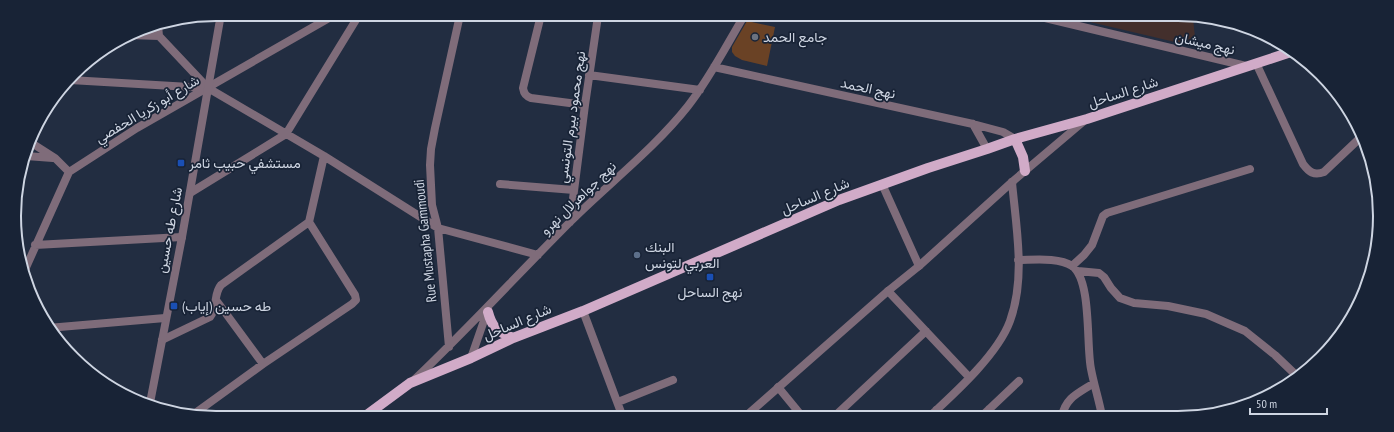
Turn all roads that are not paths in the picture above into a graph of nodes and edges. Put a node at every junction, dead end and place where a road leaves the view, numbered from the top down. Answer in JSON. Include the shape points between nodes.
{"nodes":[{"id":1,"x":220,"y":21,"type":"edge"},
{"id":2,"x":324,"y":21,"type":"edge"},
{"id":3,"x":355,"y":21,"type":"edge"},
{"id":4,"x":459,"y":21,"type":"edge"},
{"id":5,"x":540,"y":21,"type":"edge"},
{"id":6,"x":597,"y":21,"type":"edge"},
{"id":7,"x":741,"y":21,"type":"edge"},
{"id":8,"x":1058,"y":21,"type":"edge"},
{"id":9,"x":158,"y":30,"type":"edge"},
{"id":10,"x":142,"y":35,"type":"edge"},
{"id":11,"x":159,"y":36,"type":"junction"},
{"id":12,"x":1286,"y":54,"type":"edge"},
{"id":13,"x":1251,"y":65,"type":"junction"},
{"id":14,"x":714,"y":67,"type":"junction"},
{"id":15,"x":589,"y":75,"type":"junction"},
{"id":16,"x":76,"y":80,"type":"edge"},
{"id":17,"x":208,"y":88,"type":"junction"},
{"id":18,"x":700,"y":90,"type":"junction"},
{"id":19,"x":585,"y":105,"type":"junction"},
{"id":20,"x":1086,"y":119,"type":"junction"},
{"id":21,"x":973,"y":124,"type":"junction"},
{"id":22,"x":286,"y":134,"type":"junction"},
{"id":23,"x":1015,"y":139,"type":"junction"},
{"id":24,"x":1358,"y":140,"type":"edge"},
{"id":25,"x":34,"y":145,"type":"edge"},
{"id":26,"x":987,"y":149,"type":"junction"},
{"id":27,"x":30,"y":156,"type":"edge"},
{"id":28,"x":324,"y":156,"type":"junction"},
{"id":29,"x":54,"y":158,"type":"junction"},
{"id":30,"x":1250,"y":169,"type":"dead end"},
{"id":31,"x":1025,"y":171,"type":"junction"},
{"id":32,"x":69,"y":172,"type":"junction"},
{"id":33,"x":1012,"y":182,"type":"junction"},
{"id":34,"x":500,"y":184,"type":"dead end"},
{"id":35,"x":882,"y":184,"type":"junction"},
{"id":36,"x":574,"y":190,"type":"junction"},
{"id":37,"x":190,"y":193,"type":"junction"},
{"id":38,"x":309,"y":222,"type":"junction"},
{"id":39,"x":570,"y":222,"type":"junction"},
{"id":40,"x":438,"y":228,"type":"junction"},
{"id":41,"x":182,"y":237,"type":"junction"},
{"id":42,"x":36,"y":245,"type":"junction"},
{"id":43,"x":538,"y":255,"type":"junction"},
{"id":44,"x":1018,"y":260,"type":"junction"},
{"id":45,"x":27,"y":264,"type":"edge"},
{"id":46,"x":919,"y":266,"type":"junction"},
{"id":47,"x":1075,"y":268,"type":"junction"},
{"id":48,"x":888,"y":291,"type":"junction"},
{"id":49,"x":216,"y":300,"type":"junction"},
{"id":50,"x":489,"y":307,"type":"junction"},
{"id":51,"x":583,"y":311,"type":"junction"},
{"id":52,"x":165,"y":318,"type":"junction"},
{"id":53,"x":56,"y":327,"type":"edge"},
{"id":54,"x":926,"y":331,"type":"junction"},
{"id":55,"x":513,"y":338,"type":"junction"},
{"id":56,"x":162,"y":340,"type":"junction"},
{"id":57,"x":448,"y":347,"type":"junction"},
{"id":58,"x":471,"y":358,"type":"junction"},
{"id":59,"x":263,"y":364,"type":"junction"},
{"id":60,"x":1294,"y":373,"type":"edge"},
{"id":61,"x":969,"y":377,"type":"junction"},
{"id":62,"x":673,"y":380,"type":"dead end"},
{"id":63,"x":1019,"y":381,"type":"dead end"},
{"id":64,"x":410,"y":383,"type":"junction"},
{"id":65,"x":1094,"y":383,"type":"junction"},
{"id":66,"x":778,"y":387,"type":"junction"},
{"id":67,"x":151,"y":400,"type":"edge"},
{"id":68,"x":618,"y":402,"type":"junction"},
{"id":69,"x":199,"y":410,"type":"edge"},
{"id":70,"x":372,"y":411,"type":"edge"},
{"id":71,"x":621,"y":411,"type":"edge"},
{"id":72,"x":751,"y":411,"type":"edge"},
{"id":73,"x":798,"y":411,"type":"edge"},
{"id":74,"x":841,"y":411,"type":"edge"},
{"id":75,"x":941,"y":411,"type":"edge"},
{"id":76,"x":994,"y":411,"type":"edge"},
{"id":77,"x":1064,"y":411,"type":"edge"},
{"id":78,"x":1101,"y":411,"type":"edge"}],
"edges":[{"from":1,"to":17,"type":"street","name":"شارع طه حسين"},
{"from":2,"to":17,"type":"street","name":"شارع أبو زكريا الحفصي"},
{"from":3,"to":22,"type":"street"},
{"from":4,"to":40,"type":"street","name":"Rue Mustapha Gammoudi","via":[[431,149],[432,205]]},
{"from":5,"to":19,"type":"street","via":[[523,88],[526,96]]},
{"from":6,"to":15,"type":"street","name":"نهج محمود بيرم التونسي"},
{"from":7,"to":14,"type":"street","name":"نهج جواهرلال نهرو"},
{"from":8,"to":13,"type":"street","name":"نهج ميشان"},
{"from":9,"to":11,"type":"street"},
{"from":10,"to":11,"type":"street"},
{"from":11,"to":17,"type":"street"},
{"from":12,"to":13,"type":"main road","name":"شارع الساحل"},
{"from":13,"to":20,"type":"main road","name":"شارع الساحل"},
{"from":13,"to":24,"type":"street","via":[[1308,171],[1313,174],[1324,172]]},
{"from":14,"to":18,"type":"street","name":"نهج جواهرلال نهرو"},
{"from":14,"to":21,"type":"street","name":"نهج الحمد"},
{"from":15,"to":18,"type":"street"},
{"from":15,"to":19,"type":"street","name":"نهج محمود بيرم التونسي"},
{"from":16,"to":17,"type":"street"},
{"from":17,"to":22,"type":"street"},
{"from":17,"to":32,"type":"street","name":"شارع أبو زكريا الحفصي","via":[[137,128]]},
{"from":17,"to":37,"type":"street","name":"شارع طه حسين"},
{"from":18,"to":39,"type":"street","name":"نهج جواهرلال نهرو","via":[[670,126]]},
{"from":19,"to":36,"type":"street","name":"نهج محمود بيرم التونسي"},
{"from":20,"to":23,"type":"main road","name":"شارع الساحل"},
{"from":20,"to":31,"type":"street"},
{"from":21,"to":23,"type":"street","name":"نهج الحمد","via":[[1003,132]]},
{"from":21,"to":26,"type":"street"},
{"from":22,"to":28,"type":"street"},
{"from":22,"to":37,"type":"street"},
{"from":23,"to":26,"type":"main road","name":"شارع الساحل"},
{"from":23,"to":31,"type":"main road","via":[[1023,157]]},
{"from":25,"to":29,"type":"street"},
{"from":26,"to":35,"type":"main road","name":"شارع الساحل"},
{"from":27,"to":29,"type":"street"},
{"from":28,"to":38,"type":"street"},
{"from":28,"to":40,"type":"street"},
{"from":29,"to":32,"type":"street"},
{"from":30,"to":47,"type":"street","via":[[1107,213],[1092,245]]},
{"from":31,"to":33,"type":"street"},
{"from":32,"to":42,"type":"street"},
{"from":33,"to":44,"type":"street"},
{"from":33,"to":46,"type":"street"},
{"from":34,"to":36,"type":"street"},
{"from":35,"to":46,"type":"street"},
{"from":35,"to":51,"type":"main road","name":"شارع الساحل","via":[[839,200]]},
{"from":36,"to":39,"type":"street","name":"نهج محمود بيرم التونسي"},
{"from":37,"to":41,"type":"street","name":"شارع طه حسين"},
{"from":38,"to":49,"type":"street","via":[[221,285]]},
{"from":38,"to":59,"type":"street","via":[[356,300]]},
{"from":39,"to":43,"type":"street","name":"نهج جواهرلال نهرو"},
{"from":40,"to":43,"type":"street"},
{"from":40,"to":57,"type":"street","name":"Rue Mustapha Gammoudi"},
{"from":41,"to":42,"type":"street"},
{"from":41,"to":52,"type":"street","name":"شارع طه حسين"},
{"from":42,"to":45,"type":"street"},
{"from":43,"to":50,"type":"street","name":"نهج جواهرلال نهرو"},
{"from":44,"to":47,"type":"street","via":[[1065,262]]},
{"from":44,"to":61,"type":"street","via":[[1018,283],[1010,322],[1000,341]]},
{"from":46,"to":48,"type":"street"},
{"from":47,"to":60,"type":"street","via":[[1099,273],[1120,298],[1134,303],[1168,306],[1206,314],[1245,331],[1275,354]]},
{"from":47,"to":65,"type":"street","via":[[1085,293],[1090,368]]},
{"from":48,"to":54,"type":"street"},
{"from":48,"to":66,"type":"street"},
{"from":49,"to":56,"type":"street","via":[[210,317]]},
{"from":49,"to":59,"type":"street"},
{"from":50,"to":55,"type":"main road","via":[[491,322],[495,328],[501,334]]},
{"from":50,"to":57,"type":"street","name":"نهج جواهرلال نهرو"},
{"from":50,"to":58,"type":"street"},
{"from":51,"to":55,"type":"main road","name":"شارع الساحل"},
{"from":51,"to":68,"type":"street"},
{"from":52,"to":53,"type":"street"},
{"from":52,"to":56,"type":"street","name":"شارع طه حسين"},
{"from":54,"to":61,"type":"street"},
{"from":54,"to":74,"type":"street"},
{"from":55,"to":58,"type":"main road","name":"شارع الساحل"},
{"from":56,"to":67,"type":"street","name":"شارع طه حسين"},
{"from":57,"to":64,"type":"street","name":"نهج جواهرلال نهرو"},
{"from":58,"to":64,"type":"main road","name":"شارع الساحل"},
{"from":59,"to":69,"type":"street"},
{"from":61,"to":75,"type":"street"},
{"from":62,"to":68,"type":"street"},
{"from":63,"to":76,"type":"street"},
{"from":64,"to":70,"type":"main road","name":"شارع الساحل"},
{"from":65,"to":77,"type":"street","via":[[1070,399]]},
{"from":65,"to":78,"type":"street"},
{"from":66,"to":72,"type":"street"},
{"from":66,"to":73,"type":"street"},
{"from":68,"to":71,"type":"street"}]}
